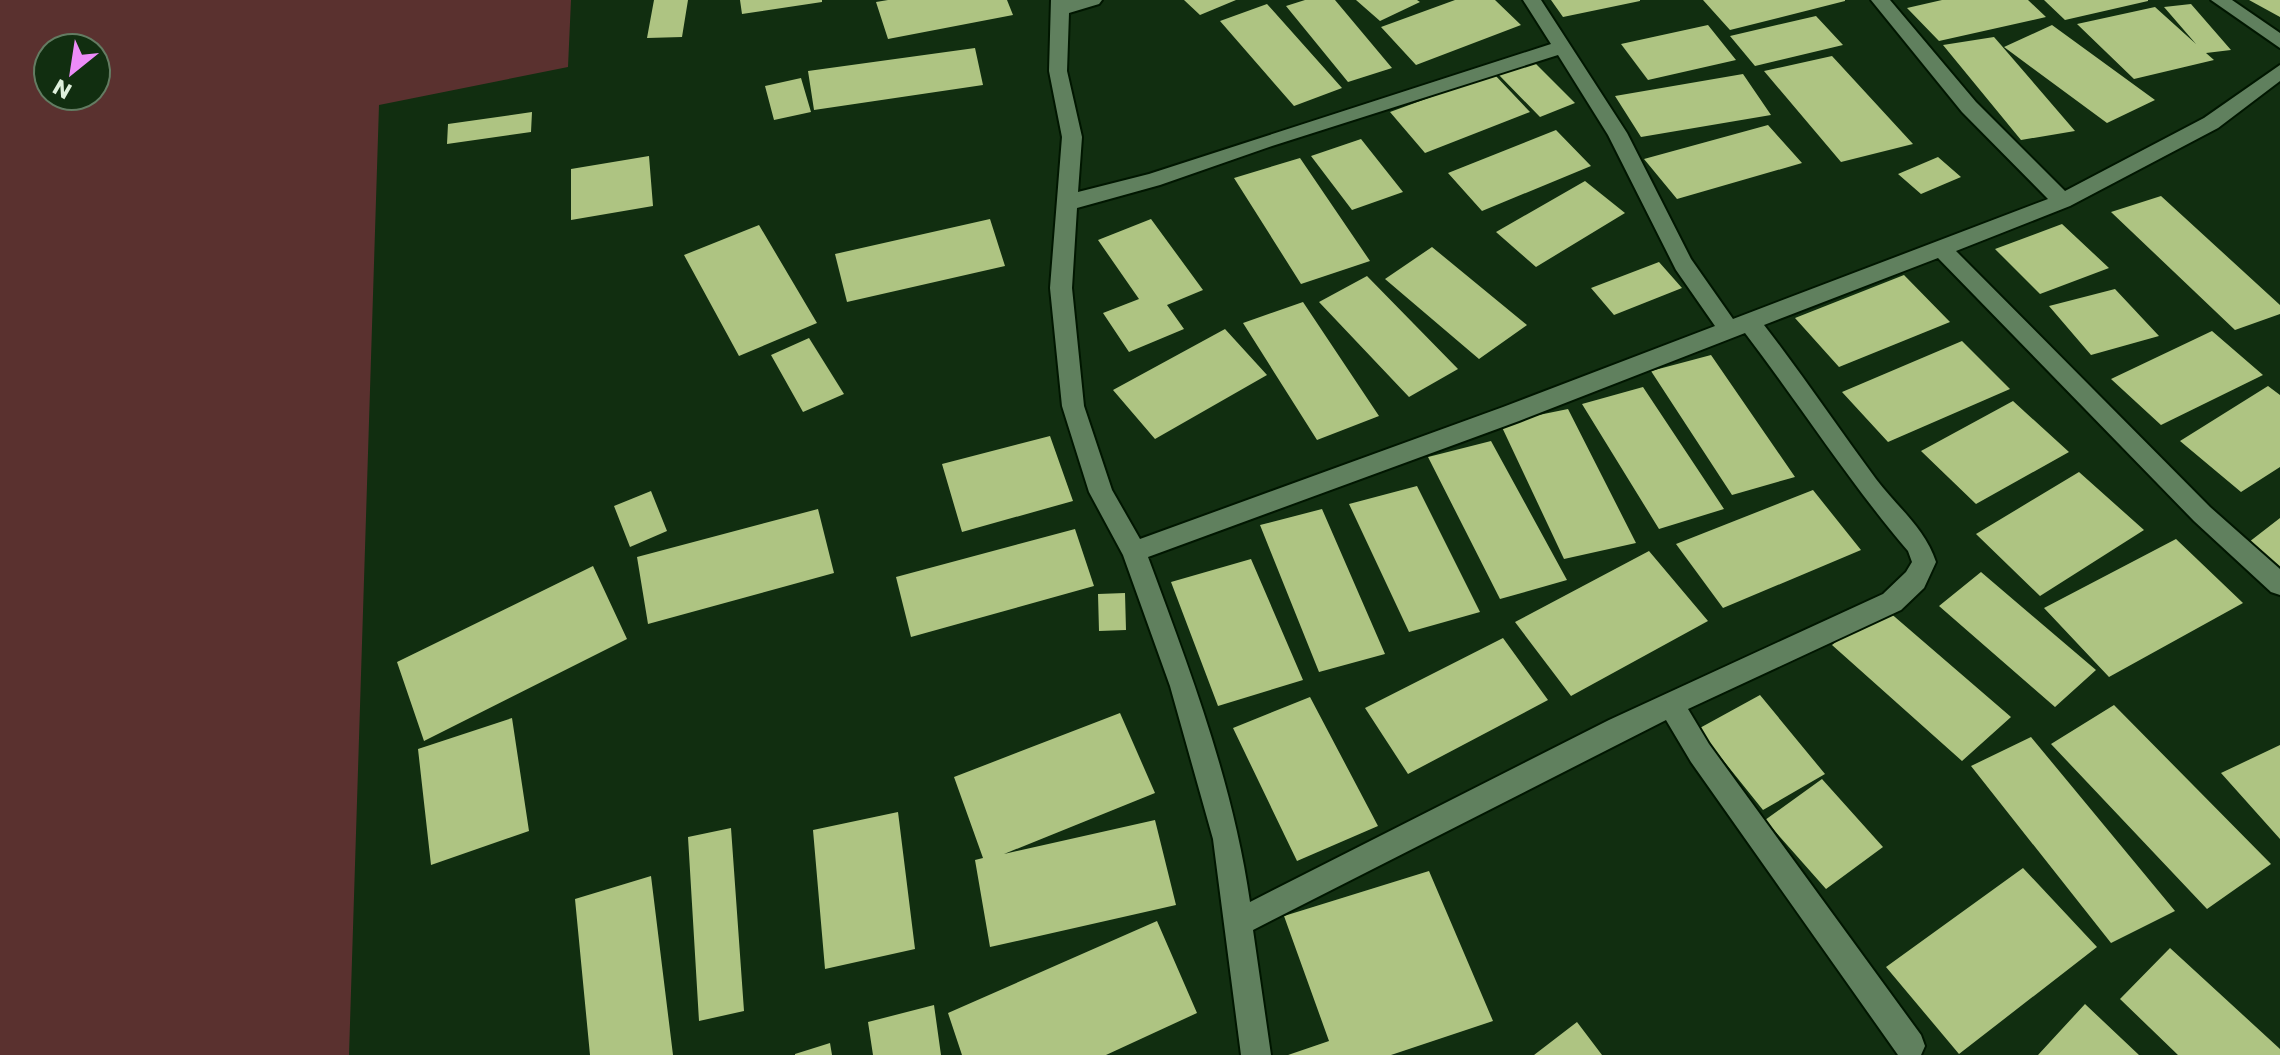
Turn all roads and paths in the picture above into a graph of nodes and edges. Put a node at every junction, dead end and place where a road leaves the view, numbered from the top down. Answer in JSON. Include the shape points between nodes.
{"nodes":[{"id":1,"x":1093,"y":0,"type":"edge"},
{"id":2,"x":1532,"y":0,"type":"edge"},
{"id":3,"x":1880,"y":0,"type":"edge"},
{"id":4,"x":2220,"y":0,"type":"edge"},
{"id":5,"x":1060,"y":5,"type":"edge"},
{"id":6,"x":2280,"y":42,"type":"edge"},
{"id":7,"x":1562,"y":47,"type":"junction"},
{"id":8,"x":2280,"y":71,"type":"edge"},
{"id":9,"x":2063,"y":201,"type":"junction"},
{"id":10,"x":1066,"y":203,"type":"junction"},
{"id":11,"x":1941,"y":248,"type":"junction"},
{"id":12,"x":1739,"y":326,"type":"junction"},
{"id":13,"x":1134,"y":552,"type":"junction"},
{"id":14,"x":2280,"y":584,"type":"edge"},
{"id":15,"x":1672,"y":706,"type":"junction"},
{"id":16,"x":1239,"y":922,"type":"junction"},
{"id":17,"x":1910,"y":1046,"type":"dead end"},
{"id":18,"x":1256,"y":1055,"type":"edge"}],
"edges":[{"from":1,"to":5,"type":"street"},
{"from":2,"to":7,"type":"street"},
{"from":3,"to":9,"type":"street","via":[[1969,107]]},
{"from":4,"to":6,"type":"street"},
{"from":5,"to":10,"type":"street","via":[[1058,71],[1072,137]]},
{"from":7,"to":10,"type":"street","via":[[1153,180]]},
{"from":7,"to":12,"type":"street","via":[[1617,133],[1683,264]]},
{"from":8,"to":9,"type":"street","via":[[2211,123]]},
{"from":9,"to":11,"type":"street"},
{"from":10,"to":13,"type":"street","via":[[1061,288],[1073,406],[1101,492]]},
{"from":11,"to":12,"type":"street"},
{"from":11,"to":14,"type":"street","via":[[2202,514]]},
{"from":12,"to":13,"type":"street"},
{"from":12,"to":15,"type":"street","via":[[1809,400],[1869,488],[1919,546],[1924,562],[1915,580],[1892,602]]},
{"from":13,"to":16,"type":"street","via":[[1183,686],[1227,839]]},
{"from":15,"to":16,"type":"street"},
{"from":15,"to":17,"type":"street","via":[[1700,753]]},
{"from":16,"to":18,"type":"street"}]}
